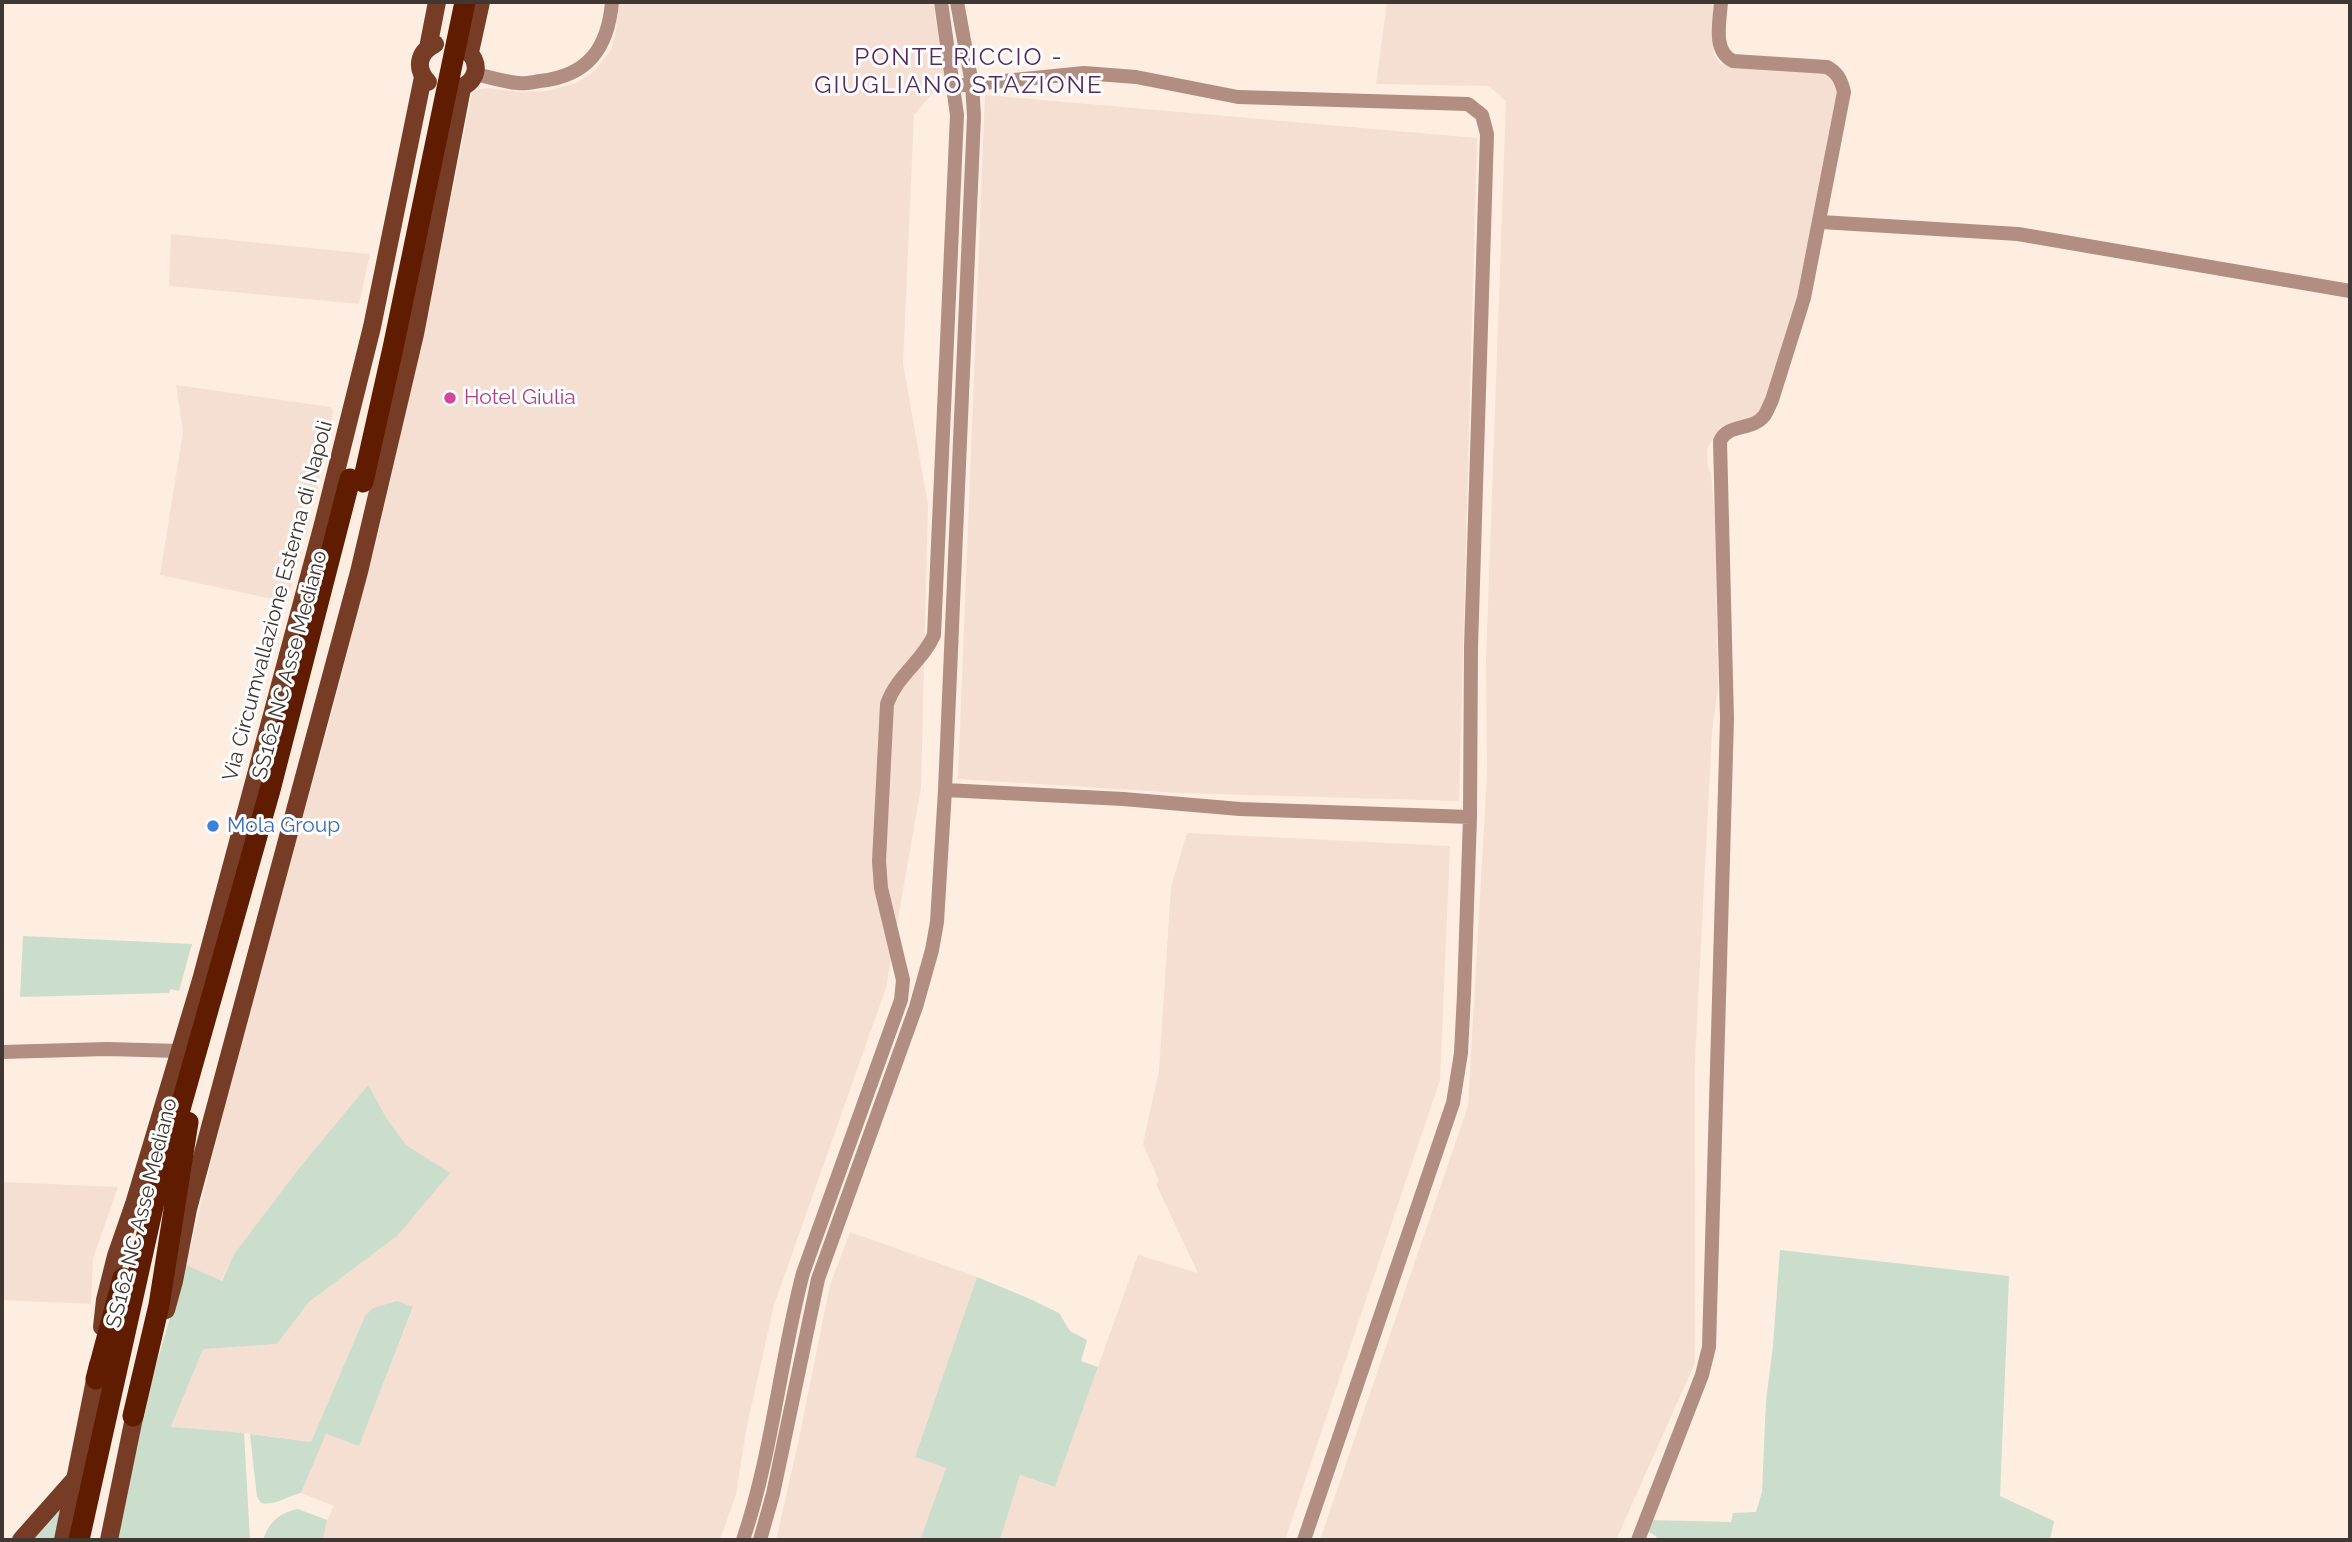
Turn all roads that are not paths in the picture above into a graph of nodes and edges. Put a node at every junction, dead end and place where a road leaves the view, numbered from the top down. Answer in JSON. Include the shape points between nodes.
{"nodes":[{"id":1,"x":437,"y":2,"type":"edge"},
{"id":2,"x":450,"y":2,"type":"edge"},
{"id":3,"x":465,"y":2,"type":"edge"},
{"id":4,"x":481,"y":2,"type":"edge"},
{"id":5,"x":612,"y":2,"type":"edge"},
{"id":6,"x":941,"y":2,"type":"edge"},
{"id":7,"x":957,"y":2,"type":"edge"},
{"id":8,"x":1721,"y":2,"type":"edge"},
{"id":9,"x":476,"y":74,"type":"junction"},
{"id":10,"x":971,"y":84,"type":"junction"},
{"id":11,"x":954,"y":86,"type":"junction"},
{"id":12,"x":1821,"y":222,"type":"junction"},
{"id":13,"x":2350,"y":291,"type":"edge"},
{"id":14,"x":357,"y":480,"type":"junction"},
{"id":15,"x":945,"y":790,"type":"junction"},
{"id":16,"x":1470,"y":817,"type":"junction"},
{"id":17,"x":180,"y":1051,"type":"junction"},
{"id":18,"x":2,"y":1052,"type":"edge"},
{"id":19,"x":188,"y":1122,"type":"junction"},
{"id":20,"x":155,"y":1198,"type":"junction"},
{"id":21,"x":96,"y":1379,"type":"junction"},
{"id":22,"x":133,"y":1416,"type":"junction"},
{"id":23,"x":77,"y":1476,"type":"junction"},
{"id":24,"x":21,"y":1540,"type":"edge"},
{"id":25,"x":64,"y":1540,"type":"edge"},
{"id":26,"x":79,"y":1540,"type":"edge"},
{"id":27,"x":93,"y":1540,"type":"edge"},
{"id":28,"x":108,"y":1540,"type":"edge"},
{"id":29,"x":743,"y":1540,"type":"edge"},
{"id":30,"x":760,"y":1540,"type":"edge"},
{"id":31,"x":1304,"y":1540,"type":"edge"},
{"id":32,"x":1638,"y":1540,"type":"edge"}],
"edges":[{"from":1,"to":17,"type":"main road","name":"Via Circumvallazione Esterna di Napoli","via":[[432,46],[420,58],[425,80],[372,327]]},
{"from":2,"to":14,"type":"highway","name":"SS162 NC Asse Mediano"},
{"from":3,"to":14,"type":"highway","name":"SS162 NC Asse Mediano","bridge":true,"via":[[393,348]]},
{"from":4,"to":9,"type":"main road","via":[[467,50]]},
{"from":5,"to":9,"type":"street","via":[[610,22],[598,51],[583,68],[553,80],[519,83]]},
{"from":6,"to":11,"type":"street"},
{"from":7,"to":10,"type":"street"},
{"from":8,"to":12,"type":"street","via":[[1719,46],[1727,58],[1819,65],[1835,71],[1842,81],[1843,103]]},
{"from":9,"to":22,"type":"main road","via":[[459,88],[415,334],[359,572],[188,1209],[174,1281]]},
{"from":10,"to":11,"type":"street"},
{"from":10,"to":15,"type":"street","via":[[974,116]]},
{"from":10,"to":16,"type":"street","via":[[1084,73],[1136,77],[1238,97],[1468,104],[1482,115],[1487,134]]},
{"from":11,"to":29,"type":"street","via":[[957,115],[934,635],[891,693],[886,717],[879,861],[903,988],[803,1273]]},
{"from":12,"to":13,"type":"street","via":[[2018,234]]},
{"from":12,"to":32,"type":"street","via":[[1804,298],[1765,415],[1728,430],[1720,441],[1727,719],[1709,1347]]},
{"from":14,"to":19,"type":"highway","name":"SS162 NC Asse Mediano","via":[[282,793]]},
{"from":14,"to":20,"type":"highway","name":"SS162 NC Asse Mediano"},
{"from":15,"to":16,"type":"street","via":[[1240,809]]},
{"from":15,"to":30,"type":"street","via":[[937,922],[929,960],[818,1279],[774,1494]]},
{"from":16,"to":31,"type":"street","via":[[1464,1006],[1453,1103]]},
{"from":17,"to":18,"type":"street"},
{"from":17,"to":21,"type":"main road","name":"Via Circumvallazione Esterna di Napoli","via":[[116,1255]]},
{"from":19,"to":22,"type":"highway","via":[[159,1305]]},
{"from":19,"to":27,"type":"highway","name":"SS162 NC Asse Mediano"},
{"from":20,"to":21,"type":"highway","via":[[128,1259]]},
{"from":20,"to":26,"type":"highway","name":"SS162 NC Asse Mediano"},
{"from":21,"to":23,"type":"main road","name":"Via Circumvallazione Esterna di Napoli"},
{"from":22,"to":28,"type":"main road"},
{"from":23,"to":24,"type":"main road"},
{"from":23,"to":25,"type":"main road","name":"Via Circumvallazione Esterna di Napoli"}]}
